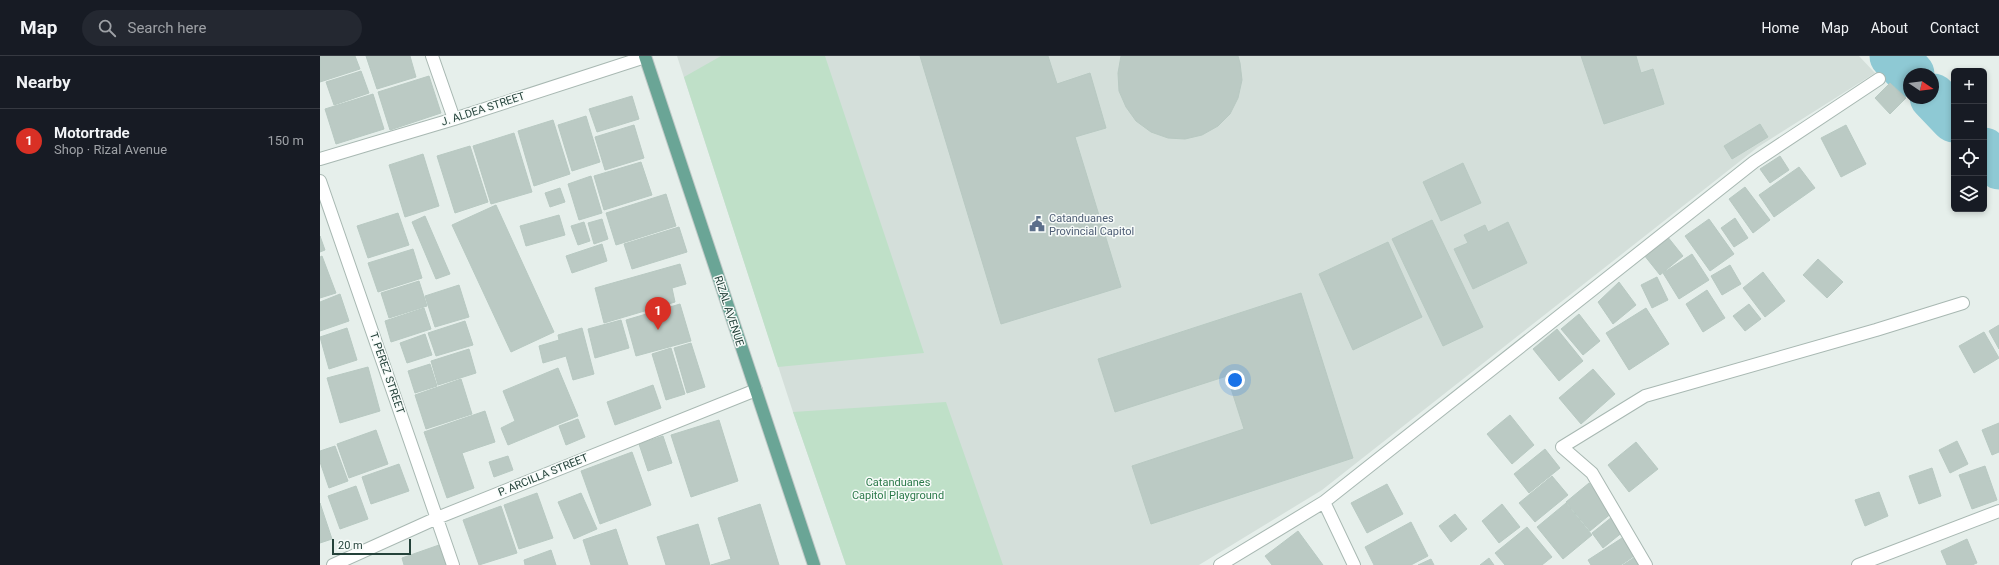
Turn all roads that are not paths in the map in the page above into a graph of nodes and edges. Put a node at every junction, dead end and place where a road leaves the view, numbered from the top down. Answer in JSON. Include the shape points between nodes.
{"nodes":[{"id":1,"x":432,"y":56,"type":"edge"},
{"id":2,"x":645,"y":56,"type":"edge"},
{"id":3,"x":1879,"y":79,"type":"dead end"},
{"id":4,"x":454,"y":119,"type":"junction"},
{"id":5,"x":320,"y":159,"type":"edge"},
{"id":6,"x":320,"y":181,"type":"edge"},
{"id":7,"x":1963,"y":303,"type":"dead end"},
{"id":8,"x":756,"y":390,"type":"junction"},
{"id":9,"x":1324,"y":502,"type":"junction"},
{"id":10,"x":1999,"y":511,"type":"edge"},
{"id":11,"x":437,"y":518,"type":"junction"},
{"id":12,"x":333,"y":565,"type":"edge"},
{"id":13,"x":453,"y":565,"type":"edge"},
{"id":14,"x":814,"y":565,"type":"edge"},
{"id":15,"x":1220,"y":565,"type":"edge"},
{"id":16,"x":1354,"y":565,"type":"edge"},
{"id":17,"x":1646,"y":565,"type":"edge"},
{"id":18,"x":1858,"y":565,"type":"edge"}],
"edges":[{"from":1,"to":4,"type":"street"},
{"from":2,"to":4,"type":"street","name":"J. ALDEA STREET"},
{"from":2,"to":8,"type":"main road","name":"RIZAL AVENUE"},
{"from":3,"to":9,"type":"street","via":[[1754,162]]},
{"from":4,"to":5,"type":"street","name":"J. ALDEA STREET"},
{"from":6,"to":11,"type":"street","name":"T. PEREZ STREET"},
{"from":7,"to":17,"type":"street","via":[[1645,396],[1562,447],[1592,473]]},
{"from":8,"to":11,"type":"street","name":"P. ARCILLA STREET"},
{"from":8,"to":14,"type":"main road","name":"RIZAL AVENUE"},
{"from":9,"to":15,"type":"street"},
{"from":9,"to":16,"type":"street"},
{"from":10,"to":18,"type":"street"},
{"from":11,"to":12,"type":"street","name":"P. ARCILLA STREET"},
{"from":11,"to":13,"type":"street","name":"T. PEREZ STREET"}]}
